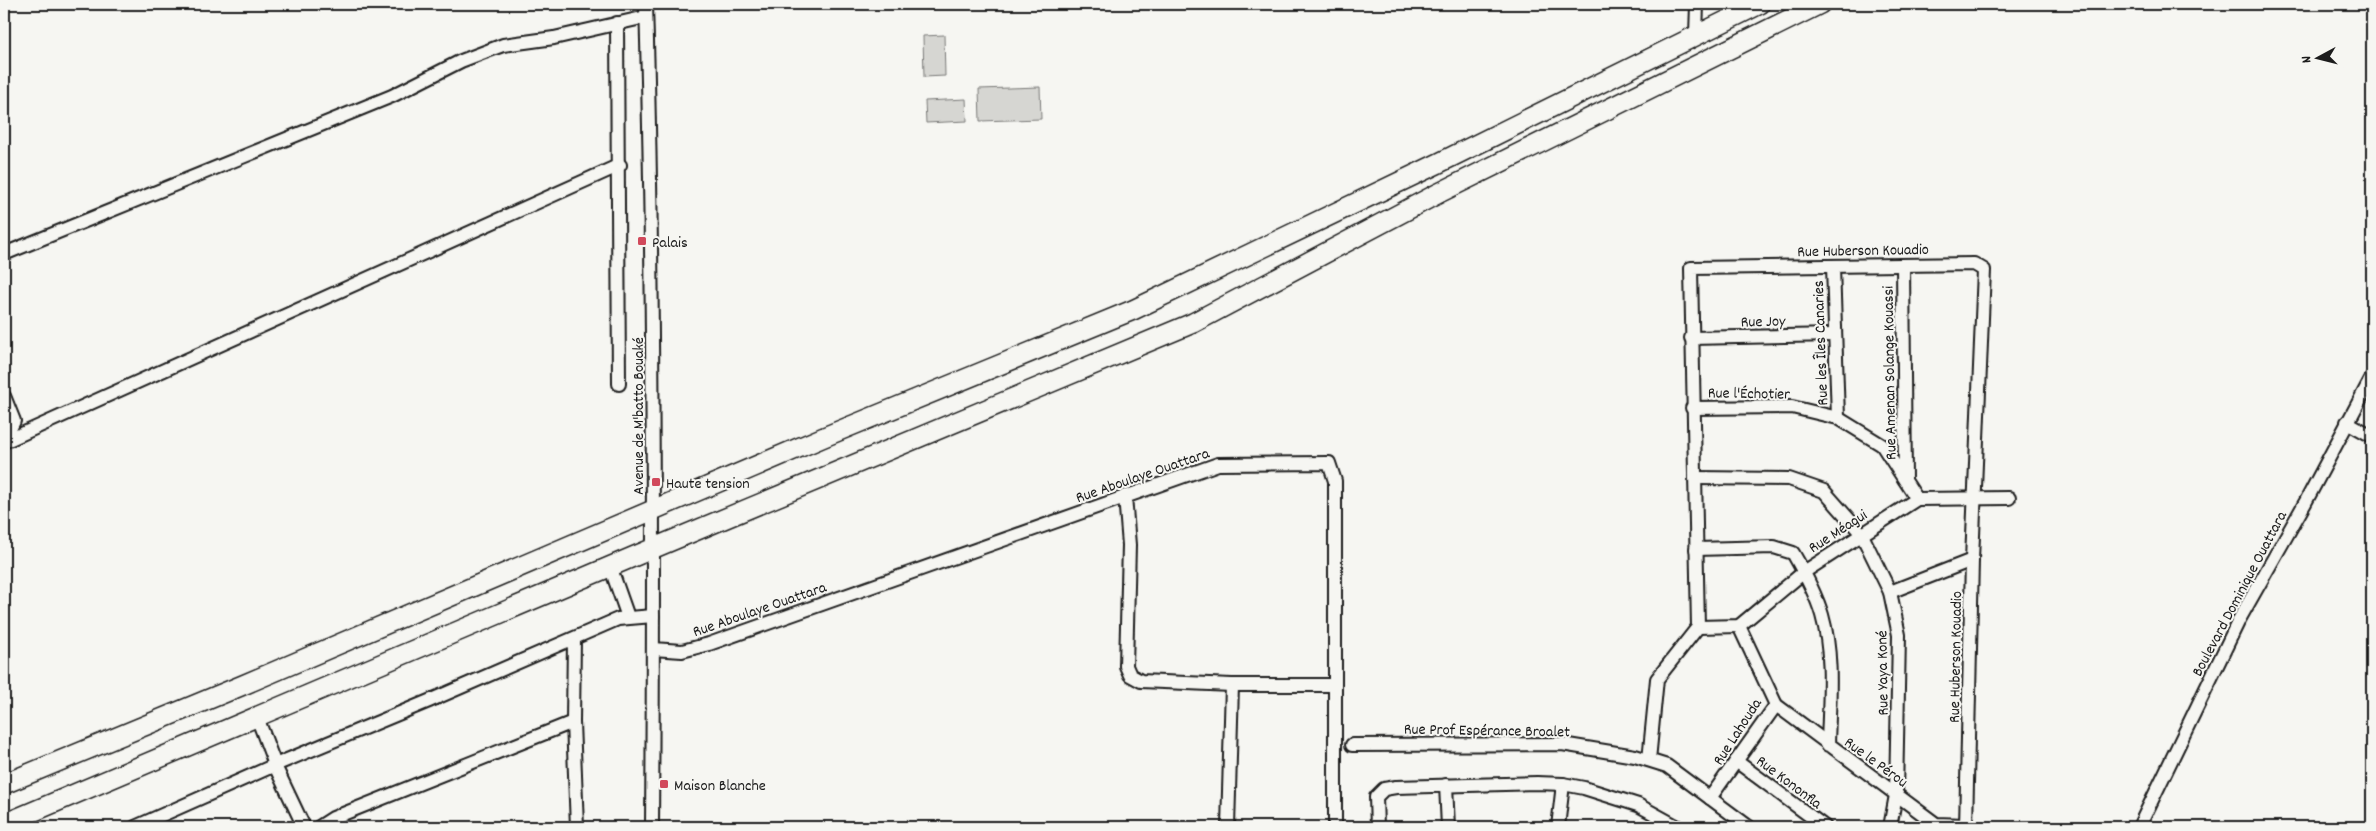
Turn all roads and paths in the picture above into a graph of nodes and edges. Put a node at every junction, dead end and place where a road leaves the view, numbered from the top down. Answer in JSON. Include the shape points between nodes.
{"nodes":[{"id":1,"x":646,"y":4,"type":"edge"},
{"id":2,"x":1697,"y":4,"type":"edge"},
{"id":3,"x":1760,"y":4,"type":"edge"},
{"id":4,"x":1820,"y":4,"type":"edge"},
{"id":5,"x":646,"y":17,"type":"junction"},
{"id":6,"x":618,"y":23,"type":"junction"},
{"id":7,"x":1696,"y":35,"type":"junction"},
{"id":8,"x":620,"y":165,"type":"junction"},
{"id":9,"x":4,"y":254,"type":"edge"},
{"id":10,"x":1902,"y":265,"type":"junction"},
{"id":11,"x":1833,"y":266,"type":"junction"},
{"id":12,"x":1835,"y":335,"type":"junction"},
{"id":13,"x":1691,"y":338,"type":"junction"},
{"id":14,"x":2372,"y":377,"type":"edge"},
{"id":15,"x":620,"y":384,"type":"dead end"},
{"id":16,"x":4,"y":396,"type":"edge"},
{"id":17,"x":1692,"y":408,"type":"junction"},
{"id":18,"x":1838,"y":418,"type":"junction"},
{"id":19,"x":2347,"y":422,"type":"junction"},
{"id":20,"x":2372,"y":436,"type":"edge"},
{"id":21,"x":4,"y":442,"type":"edge"},
{"id":22,"x":1695,"y":478,"type":"junction"},
{"id":23,"x":1905,"y":481,"type":"junction"},
{"id":24,"x":1125,"y":496,"type":"junction"},
{"id":25,"x":1975,"y":498,"type":"junction"},
{"id":26,"x":2009,"y":498,"type":"dead end"},
{"id":27,"x":1917,"y":499,"type":"junction"},
{"id":28,"x":654,"y":509,"type":"junction"},
{"id":29,"x":1861,"y":533,"type":"junction"},
{"id":30,"x":654,"y":548,"type":"junction"},
{"id":31,"x":1696,"y":549,"type":"junction"},
{"id":32,"x":1972,"y":560,"type":"junction"},
{"id":33,"x":610,"y":566,"type":"junction"},
{"id":34,"x":1804,"y":572,"type":"junction"},
{"id":35,"x":1890,"y":592,"type":"junction"},
{"id":36,"x":653,"y":616,"type":"junction"},
{"id":37,"x":628,"y":617,"type":"junction"},
{"id":38,"x":1739,"y":626,"type":"junction"},
{"id":39,"x":1698,"y":627,"type":"junction"},
{"id":40,"x":574,"y":639,"type":"junction"},
{"id":41,"x":653,"y":649,"type":"junction"},
{"id":42,"x":1232,"y":685,"type":"junction"},
{"id":43,"x":1334,"y":685,"type":"junction"},
{"id":44,"x":1776,"y":705,"type":"junction"},
{"id":45,"x":257,"y":716,"type":"junction"},
{"id":46,"x":572,"y":722,"type":"junction"},
{"id":47,"x":1352,"y":744,"type":"dead end"},
{"id":48,"x":1828,"y":745,"type":"junction"},
{"id":49,"x":1649,"y":760,"type":"junction"},
{"id":50,"x":1736,"y":761,"type":"junction"},
{"id":51,"x":275,"y":764,"type":"junction"},
{"id":52,"x":4,"y":784,"type":"edge"},
{"id":53,"x":1563,"y":784,"type":"junction"},
{"id":54,"x":1446,"y":785,"type":"junction"},
{"id":55,"x":1896,"y":795,"type":"junction"},
{"id":56,"x":1710,"y":798,"type":"junction"},
{"id":57,"x":4,"y":824,"type":"edge"},
{"id":58,"x":1966,"y":826,"type":"edge"},
{"id":59,"x":135,"y":827,"type":"edge"},
{"id":60,"x":304,"y":827,"type":"edge"},
{"id":61,"x":319,"y":827,"type":"edge"},
{"id":62,"x":577,"y":827,"type":"edge"},
{"id":63,"x":652,"y":827,"type":"edge"},
{"id":64,"x":1228,"y":827,"type":"edge"},
{"id":65,"x":1335,"y":827,"type":"edge"},
{"id":66,"x":1377,"y":827,"type":"edge"},
{"id":67,"x":1448,"y":827,"type":"edge"},
{"id":68,"x":1558,"y":827,"type":"edge"},
{"id":69,"x":1678,"y":827,"type":"edge"},
{"id":70,"x":1749,"y":827,"type":"edge"},
{"id":71,"x":1825,"y":827,"type":"edge"},
{"id":72,"x":1890,"y":827,"type":"edge"},
{"id":73,"x":2139,"y":827,"type":"edge"}],
"edges":[{"from":1,"to":5,"type":"street","name":"Avenue de M'batto Bouaké"},
{"from":2,"to":7,"type":"street"},
{"from":3,"to":7,"type":"highway"},
{"from":4,"to":30,"type":"highway","via":[[1456,185],[1193,323]]},
{"from":5,"to":6,"type":"street"},
{"from":5,"to":28,"type":"street","name":"Avenue de M'batto Bouaké","via":[[651,160]]},
{"from":6,"to":8,"type":"street"},
{"from":6,"to":9,"type":"street","via":[[554,38],[504,45],[462,61],[392,96]]},
{"from":7,"to":28,"type":"highway","via":[[1133,310]]},
{"from":8,"to":15,"type":"street"},
{"from":8,"to":21,"type":"street"},
{"from":10,"to":11,"type":"street","name":"Rue Huberson Kouadio"},
{"from":10,"to":23,"type":"street","name":"Rue Amenan Solange Kouassi"},
{"from":10,"to":25,"type":"street","name":"Rue Huberson Kouadio","via":[[1974,264],[1984,270]]},
{"from":11,"to":12,"type":"street","name":"Rue les Îles Canaries"},
{"from":11,"to":13,"type":"street","name":"Rue Huberson Kouadio","via":[[1690,268]]},
{"from":12,"to":13,"type":"street","name":"Rue Joy"},
{"from":12,"to":18,"type":"street","name":"Rue les Îles Canaries"},
{"from":13,"to":17,"type":"street","name":"Rue Huberson Kouadio"},
{"from":14,"to":19,"type":"street","name":"Boulevard Dominique Ouattara"},
{"from":16,"to":21,"type":"street","via":[[14,421]]},
{"from":17,"to":18,"type":"street","name":"Rue l'Échotier","via":[[1792,407]]},
{"from":17,"to":22,"type":"street","name":"Rue Huberson Kouadio"},
{"from":18,"to":23,"type":"street","name":"Rue l'Échotier","via":[[1882,445]]},
{"from":19,"to":20,"type":"street"},
{"from":19,"to":73,"type":"street","name":"Boulevard Dominique Ouattara","via":[[2240,618]]},
{"from":22,"to":29,"type":"street","name":"Rue Yaya Koné","via":[[1788,479],[1824,491]]},
{"from":22,"to":31,"type":"street","name":"Rue Huberson Kouadio"},
{"from":23,"to":27,"type":"street","name":"Rue l'Échotier"},
{"from":24,"to":41,"type":"street","name":"Rue Aboulaye Ouattara","via":[[708,644],[682,651]]},
{"from":24,"to":42,"type":"street","via":[[1129,544],[1126,666],[1130,675],[1141,681]]},
{"from":24,"to":43,"type":"street","name":"Rue Aboulaye Ouattara","via":[[1218,464],[1329,463],[1335,481]]},
{"from":25,"to":26,"type":"street"},
{"from":25,"to":27,"type":"street"},
{"from":25,"to":32,"type":"street","name":"Rue Huberson Kouadio"},
{"from":27,"to":29,"type":"street","name":"Rue Méagui"},
{"from":28,"to":30,"type":"street","name":"Avenue de M'batto Bouaké"},
{"from":28,"to":52,"type":"highway"},
{"from":29,"to":34,"type":"street","name":"Rue Méagui"},
{"from":29,"to":35,"type":"street","name":"Rue Yaya Koné"},
{"from":30,"to":33,"type":"highway"},
{"from":30,"to":36,"type":"street","name":"Avenue de M'batto Bouaké"},
{"from":31,"to":34,"type":"street","via":[[1774,547],[1792,553]]},
{"from":31,"to":39,"type":"street","name":"Rue Huberson Kouadio"},
{"from":32,"to":35,"type":"street"},
{"from":32,"to":58,"type":"street","name":"Rue Huberson Kouadio"},
{"from":33,"to":37,"type":"street"},
{"from":33,"to":45,"type":"highway"},
{"from":34,"to":38,"type":"street","name":"Rue Méagui"},
{"from":34,"to":48,"type":"street","via":[[1822,614],[1828,643]]},
{"from":35,"to":55,"type":"street","name":"Rue Yaya Koné","via":[[1900,654]]},
{"from":36,"to":37,"type":"street"},
{"from":36,"to":41,"type":"street","name":"Avenue de M'batto Bouaké"},
{"from":37,"to":40,"type":"street"},
{"from":38,"to":39,"type":"street"},
{"from":38,"to":44,"type":"street","name":"Rue Lahouda"},
{"from":39,"to":49,"type":"street","via":[[1657,679]]},
{"from":40,"to":46,"type":"street"},
{"from":40,"to":51,"type":"street"},
{"from":41,"to":63,"type":"street","name":"Avenue de M'batto Bouaké"},
{"from":42,"to":43,"type":"street"},
{"from":42,"to":64,"type":"street"},
{"from":43,"to":65,"type":"street","name":"Rue Aboulaye Ouattara"},
{"from":44,"to":48,"type":"street","name":"Rue le Pérou"},
{"from":44,"to":50,"type":"street","name":"Rue Lahouda"},
{"from":45,"to":51,"type":"street"},
{"from":45,"to":57,"type":"highway"},
{"from":46,"to":61,"type":"street","via":[[333,818]]},
{"from":46,"to":62,"type":"street"},
{"from":47,"to":49,"type":"street","name":"Rue Prof Espérance Broalet","via":[[1562,744]]},
{"from":48,"to":55,"type":"street","name":"Rue le Pérou"},
{"from":49,"to":56,"type":"street","name":"Rue Prof Espérance Broalet","via":[[1667,766]]},
{"from":50,"to":56,"type":"street","name":"Rue Lahouda"},
{"from":50,"to":71,"type":"street","name":"Rue Kononfla"},
{"from":51,"to":59,"type":"street"},
{"from":51,"to":60,"type":"street"},
{"from":53,"to":54,"type":"street"},
{"from":53,"to":68,"type":"street"},
{"from":53,"to":69,"type":"street","via":[[1638,806]]},
{"from":54,"to":66,"type":"street","via":[[1384,789],[1376,797]]},
{"from":54,"to":67,"type":"street"},
{"from":55,"to":58,"type":"street","name":"Rue le Pérou","via":[[1936,824]]},
{"from":55,"to":72,"type":"street","name":"Rue Yaya Koné"},
{"from":56,"to":70,"type":"street","name":"Rue Prof Espérance Broalet"}]}
